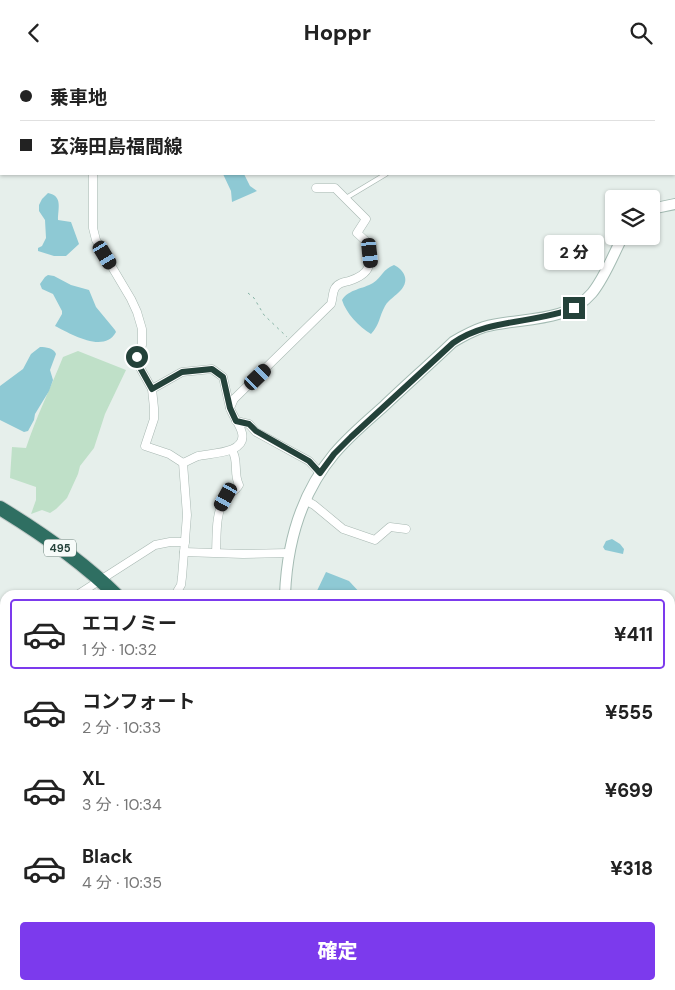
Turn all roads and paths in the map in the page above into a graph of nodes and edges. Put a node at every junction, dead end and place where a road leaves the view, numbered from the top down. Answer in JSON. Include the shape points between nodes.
{"nodes":[{"id":1,"x":93,"y":175,"type":"edge"},
{"id":2,"x":384,"y":175,"type":"edge"},
{"id":3,"x":316,"y":188,"type":"dead end"},
{"id":4,"x":346,"y":199,"type":"junction"},
{"id":5,"x":675,"y":204,"type":"edge"},
{"id":6,"x":660,"y":207,"type":"edge"},
{"id":7,"x":618,"y":245,"type":"edge"},
{"id":8,"x":248,"y":293,"type":"dead end"},
{"id":9,"x":293,"y":343,"type":"junction"},
{"id":10,"x":152,"y":389,"type":"junction"},
{"id":11,"x":230,"y":408,"type":"junction"},
{"id":12,"x":236,"y":421,"type":"junction"},
{"id":13,"x":232,"y":450,"type":"junction"},
{"id":14,"x":183,"y":463,"type":"junction"},
{"id":15,"x":320,"y":473,"type":"junction"},
{"id":16,"x":305,"y":501,"type":"junction"},
{"id":17,"x":0,"y":508,"type":"edge"},
{"id":18,"x":406,"y":529,"type":"dead end"},
{"id":19,"x":185,"y":542,"type":"junction"},
{"id":20,"x":184,"y":552,"type":"junction"},
{"id":21,"x":216,"y":552,"type":"junction"},
{"id":22,"x":288,"y":553,"type":"junction"},
{"id":23,"x":101,"y":580,"type":"junction"},
{"id":24,"x":85,"y":590,"type":"edge"},
{"id":25,"x":111,"y":590,"type":"edge"},
{"id":26,"x":178,"y":590,"type":"edge"},
{"id":27,"x":285,"y":590,"type":"edge"}],
"edges":[{"from":1,"to":10,"type":"street","via":[[96,240],[137,312],[142,329],[138,364]]},
{"from":2,"to":4,"type":"lane"},
{"from":3,"to":4,"type":"street","via":[[335,188]]},
{"from":4,"to":9,"type":"street","via":[[366,219],[357,233],[368,243],[371,263],[358,277],[336,287],[331,304]]},
{"from":5,"to":6,"type":"main road"},
{"from":7,"to":15,"type":"main road","via":[[598,284],[583,302],[564,312],[486,327],[464,335],[351,437]]},
{"from":8,"to":9,"type":"path","via":[[264,315]]},
{"from":9,"to":11,"type":"street","via":[[234,399]]},
{"from":10,"to":11,"type":"street","via":[[182,372],[212,369],[223,377]]},
{"from":10,"to":14,"type":"street","via":[[154,419],[145,446]]},
{"from":11,"to":12,"type":"street"},
{"from":12,"to":13,"type":"street","via":[[243,439]]},
{"from":12,"to":15,"type":"street","via":[[249,424],[309,461]]},
{"from":13,"to":14,"type":"street","via":[[198,456]]},
{"from":13,"to":21,"type":"street","via":[[239,485],[221,505]]},
{"from":14,"to":19,"type":"street","via":[[187,515]]},
{"from":15,"to":16,"type":"main road"},
{"from":16,"to":18,"type":"street","via":[[343,529],[376,540],[390,527]]},
{"from":16,"to":22,"type":"main road"},
{"from":17,"to":23,"type":"highway","number":"495"},
{"from":19,"to":20,"type":"street"},
{"from":19,"to":23,"type":"street","via":[[155,545]]},
{"from":20,"to":21,"type":"street"},
{"from":20,"to":26,"type":"street"},
{"from":21,"to":22,"type":"street"},
{"from":22,"to":27,"type":"main road"},
{"from":23,"to":24,"type":"street"},
{"from":23,"to":25,"type":"highway","number":"495"}]}
